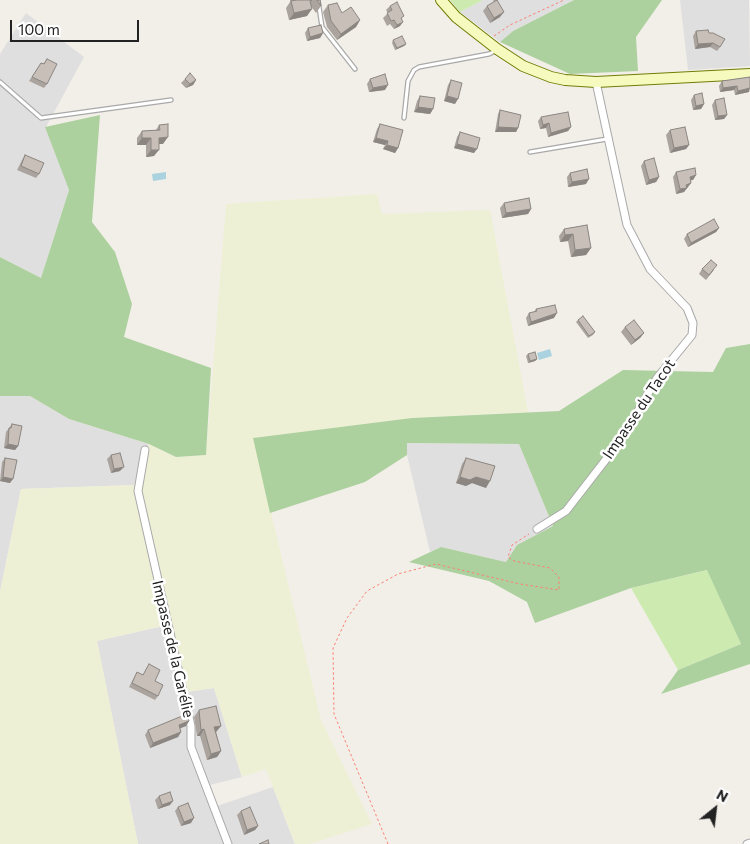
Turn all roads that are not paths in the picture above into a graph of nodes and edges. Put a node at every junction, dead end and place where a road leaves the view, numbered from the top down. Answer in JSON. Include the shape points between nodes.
{"nodes":[{"id":1,"x":318,"y":0,"type":"edge"},
{"id":2,"x":441,"y":0,"type":"edge"},
{"id":3,"x":493,"y":46,"type":"junction"},
{"id":4,"x":355,"y":69,"type":"dead end"},
{"id":5,"x":750,"y":74,"type":"edge"},
{"id":6,"x":0,"y":82,"type":"edge"},
{"id":7,"x":596,"y":82,"type":"junction"},
{"id":8,"x":171,"y":100,"type":"dead end"},
{"id":9,"x":404,"y":118,"type":"dead end"},
{"id":10,"x":607,"y":139,"type":"junction"},
{"id":11,"x":530,"y":152,"type":"dead end"},
{"id":12,"x":145,"y":450,"type":"dead end"},
{"id":13,"x":537,"y":529,"type":"road end"},
{"id":14,"x":228,"y":844,"type":"edge"}],
"edges":[{"from":1,"to":4,"type":"lane","via":[[322,27]]},
{"from":2,"to":3,"type":"main road","via":[[456,17]]},
{"from":3,"to":7,"type":"main road","via":[[523,66],[550,77]]},
{"from":3,"to":9,"type":"lane","via":[[489,54],[419,66],[414,70],[408,81]]},
{"from":5,"to":7,"type":"main road"},
{"from":6,"to":8,"type":"lane","via":[[41,118]]},
{"from":7,"to":10,"type":"street","name":"Impasse du Tacot"},
{"from":10,"to":11,"type":"lane"},
{"from":10,"to":13,"type":"street","name":"Impasse du Tacot","via":[[627,225],[650,269],[687,308],[693,323],[692,335],[657,378],[621,440],[566,512]]},
{"from":12,"to":14,"type":"street","name":"Impasse de la Garélie","via":[[138,491],[191,726],[191,747]]}]}
